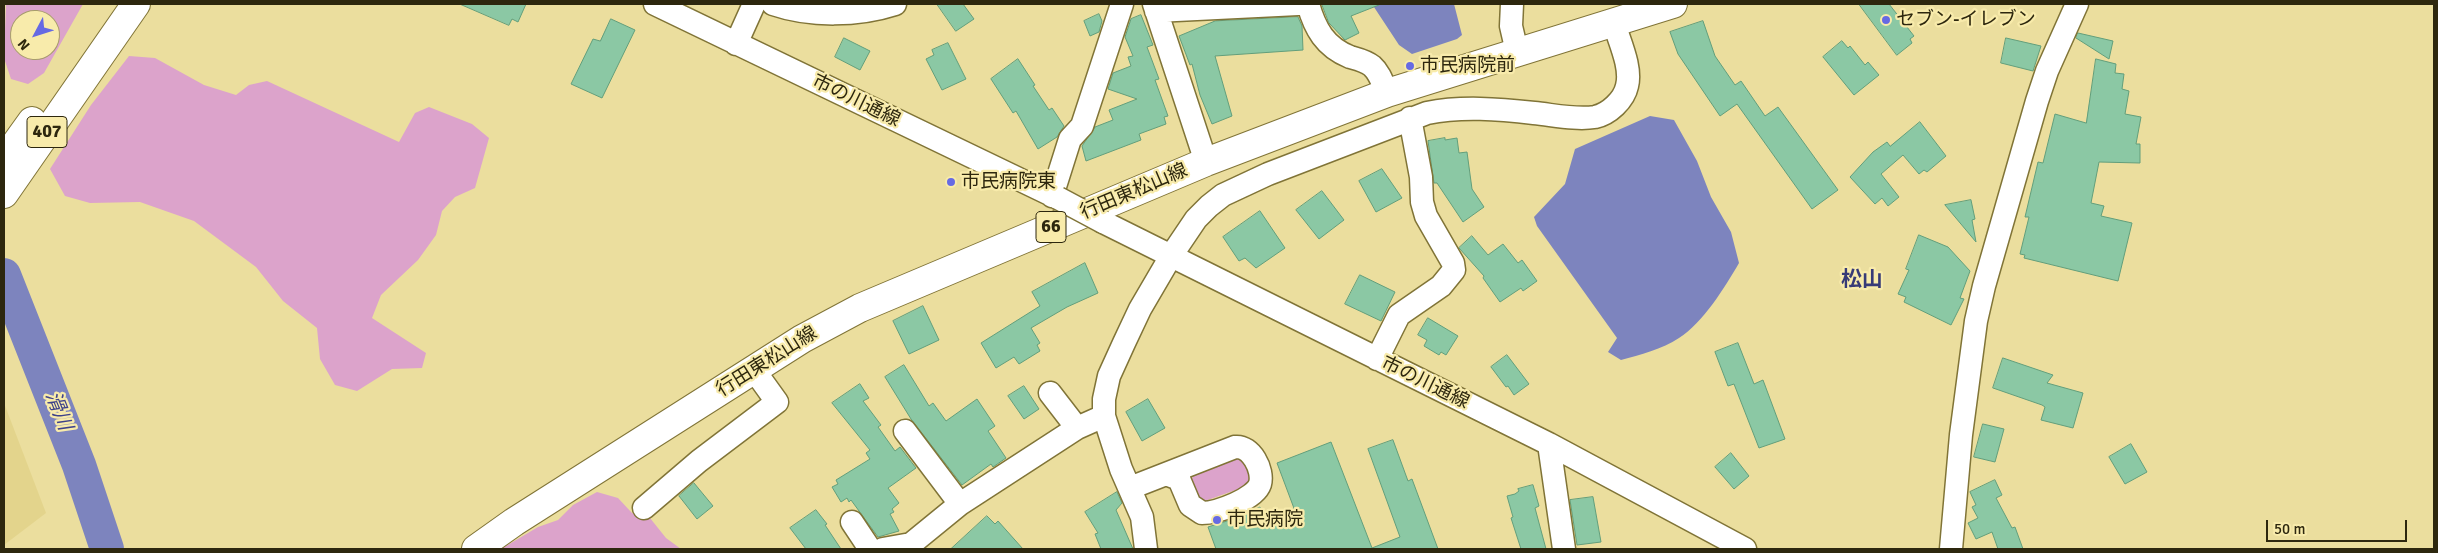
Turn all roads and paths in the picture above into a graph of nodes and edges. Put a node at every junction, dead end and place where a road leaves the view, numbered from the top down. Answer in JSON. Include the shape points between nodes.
{"nodes":[{"id":1,"x":113,"y":4,"type":"edge"},
{"id":2,"x":136,"y":4,"type":"edge"},
{"id":3,"x":655,"y":4,"type":"edge"},
{"id":4,"x":754,"y":4,"type":"edge"},
{"id":5,"x":773,"y":4,"type":"edge"},
{"id":6,"x":895,"y":4,"type":"edge"},
{"id":7,"x":1122,"y":4,"type":"edge"},
{"id":8,"x":1298,"y":4,"type":"edge"},
{"id":9,"x":1308,"y":4,"type":"edge"},
{"id":10,"x":1512,"y":4,"type":"edge"},
{"id":11,"x":1673,"y":4,"type":"edge"},
{"id":12,"x":2076,"y":4,"type":"edge"},
{"id":13,"x":1155,"y":7,"type":"edge"},
{"id":14,"x":1614,"y":23,"type":"junction"},
{"id":15,"x":736,"y":44,"type":"junction"},
{"id":16,"x":1517,"y":52,"type":"junction"},
{"id":17,"x":84,"y":63,"type":"junction"},
{"id":18,"x":1387,"y":93,"type":"junction"},
{"id":19,"x":1410,"y":118,"type":"junction"},
{"id":20,"x":4,"y":160,"type":"edge"},
{"id":21,"x":1206,"y":162,"type":"junction"},
{"id":22,"x":4,"y":194,"type":"edge"},
{"id":23,"x":1055,"y":197,"type":"junction"},
{"id":24,"x":1171,"y":256,"type":"junction"},
{"id":25,"x":1377,"y":359,"type":"junction"},
{"id":26,"x":754,"y":370,"type":"junction"},
{"id":27,"x":1050,"y":393,"type":"dead end"},
{"id":28,"x":1104,"y":416,"type":"junction"},
{"id":29,"x":1077,"y":428,"type":"junction"},
{"id":30,"x":905,"y":431,"type":"dead end"},
{"id":31,"x":1549,"y":444,"type":"junction"},
{"id":32,"x":1166,"y":474,"type":"dead end"},
{"id":33,"x":1130,"y":488,"type":"junction"},
{"id":34,"x":960,"y":504,"type":"junction"},
{"id":35,"x":644,"y":508,"type":"dead end"},
{"id":36,"x":852,"y":522,"type":"dead end"},
{"id":37,"x":476,"y":549,"type":"edge"},
{"id":38,"x":870,"y":549,"type":"edge"},
{"id":39,"x":883,"y":549,"type":"edge"},
{"id":40,"x":1146,"y":549,"type":"edge"},
{"id":41,"x":1564,"y":549,"type":"edge"},
{"id":42,"x":1744,"y":549,"type":"edge"},
{"id":43,"x":1951,"y":549,"type":"edge"}],
"edges":[{"from":1,"to":17,"type":"main road","number":"407"},
{"from":2,"to":17,"type":"main road","number":"407"},
{"from":3,"to":15,"type":"street","name":"市の川通線"},
{"from":4,"to":15,"type":"street"},
{"from":5,"to":6,"type":"street","via":[[792,10],[826,13]]},
{"from":7,"to":23,"type":"street","via":[[1082,126],[1070,139]]},
{"from":8,"to":13,"type":"street"},
{"from":9,"to":18,"type":"street","via":[[1314,24],[1329,46],[1370,64]]},
{"from":10,"to":16,"type":"street","via":[[1511,26]]},
{"from":11,"to":14,"type":"main road","name":"行田東松山線","number":"66"},
{"from":12,"to":43,"type":"street","via":[[2037,101],[1984,286],[1970,357]]},
{"from":13,"to":21,"type":"street"},
{"from":14,"to":16,"type":"main road","name":"行田東松山線","number":"66"},
{"from":14,"to":19,"type":"street","via":[[1627,71],[1627,86],[1621,100],[1611,110],[1584,118],[1515,111],[1444,110]]},
{"from":15,"to":23,"type":"street","name":"市の川通線"},
{"from":16,"to":18,"type":"main road","name":"行田東松山線","number":"66"},
{"from":17,"to":20,"type":"main road","number":"407"},
{"from":17,"to":22,"type":"main road","number":"407"},
{"from":18,"to":21,"type":"main road","name":"行田東松山線","number":"66"},
{"from":19,"to":24,"type":"street","via":[[1223,195],[1196,219]]},
{"from":19,"to":25,"type":"street","via":[[1426,216],[1454,270],[1441,286],[1400,315]]},
{"from":21,"to":26,"type":"main road","name":"行田東松山線","number":"66","via":[[860,308],[802,339]]},
{"from":23,"to":24,"type":"street","name":"市の川通線","bridge":true},
{"from":24,"to":25,"type":"street","name":"市の川通線"},
{"from":24,"to":28,"type":"street","via":[[1140,309],[1109,376]]},
{"from":25,"to":31,"type":"street","name":"市の川通線"},
{"from":26,"to":35,"type":"street","via":[[777,402]]},
{"from":26,"to":37,"type":"main road","name":"行田東松山線","number":"66"},
{"from":27,"to":29,"type":"street"},
{"from":28,"to":29,"type":"street"},
{"from":28,"to":33,"type":"street"},
{"from":29,"to":34,"type":"street"},
{"from":30,"to":34,"type":"street"},
{"from":31,"to":41,"type":"street"},
{"from":31,"to":42,"type":"street","name":"市の川通線"},
{"from":32,"to":33,"type":"street"},
{"from":33,"to":40,"type":"street","via":[[1142,516]]},
{"from":34,"to":39,"type":"street","via":[[911,544]]},
{"from":36,"to":38,"type":"street"}]}
